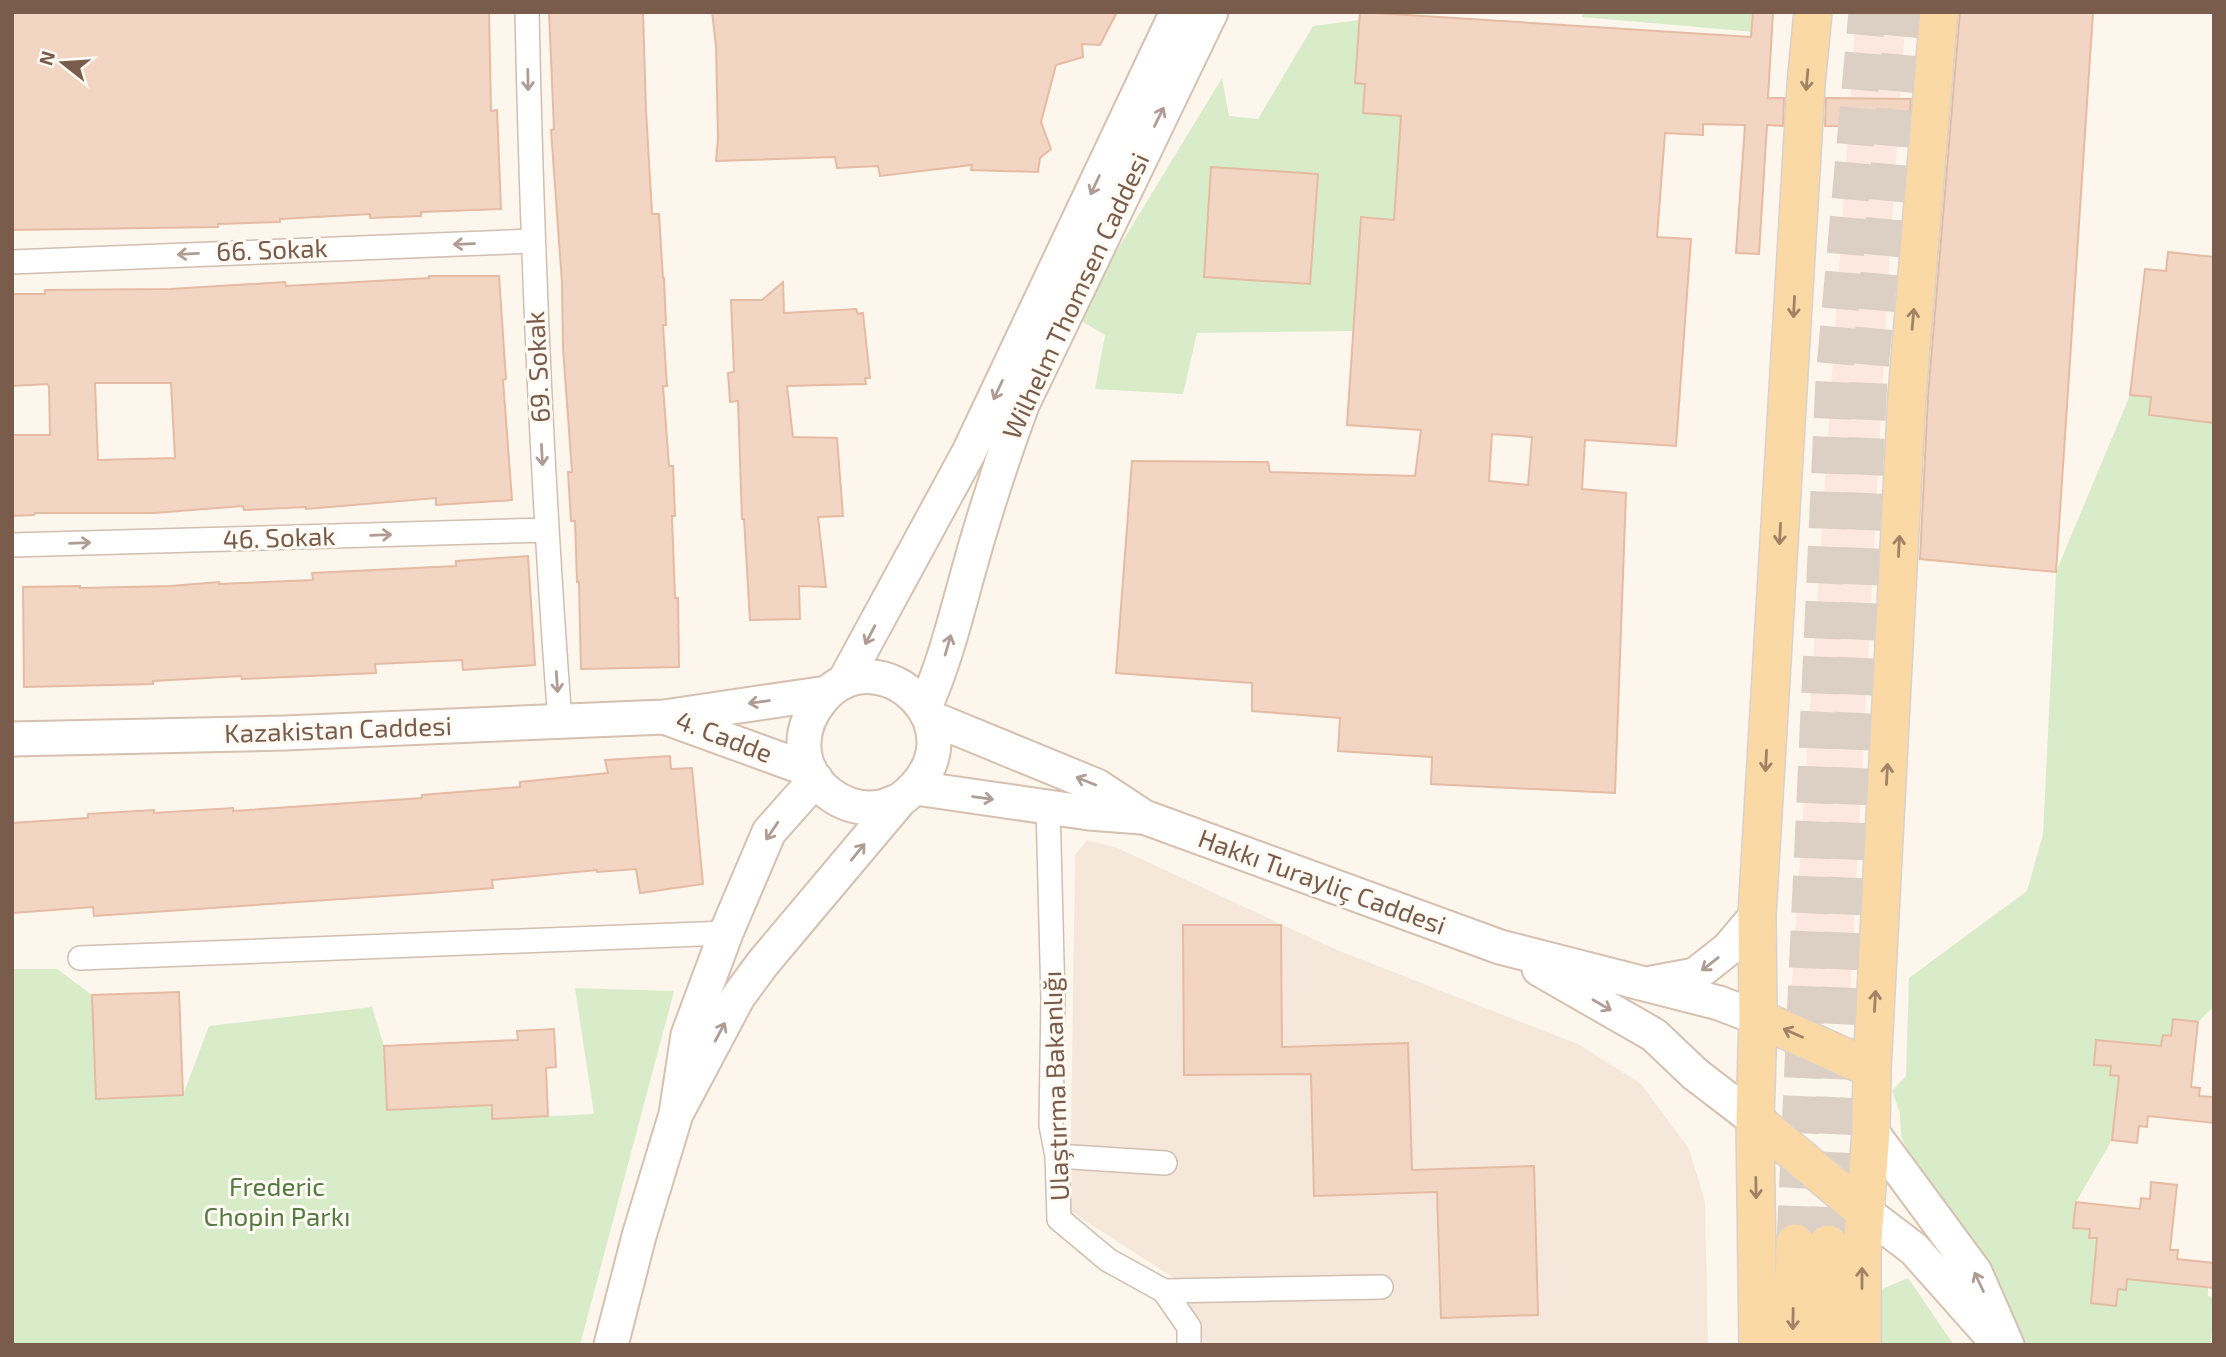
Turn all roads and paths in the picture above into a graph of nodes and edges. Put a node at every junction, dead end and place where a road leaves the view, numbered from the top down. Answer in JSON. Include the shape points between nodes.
{"nodes":[{"id":1,"x":527,"y":12,"type":"edge"},
{"id":2,"x":1177,"y":12,"type":"edge"},
{"id":3,"x":1211,"y":12,"type":"edge"},
{"id":4,"x":1813,"y":12,"type":"edge"},
{"id":5,"x":1939,"y":12,"type":"edge"},
{"id":6,"x":532,"y":241,"type":"junction"},
{"id":7,"x":12,"y":262,"type":"edge"},
{"id":8,"x":546,"y":530,"type":"junction"},
{"id":9,"x":12,"y":545,"type":"edge"},
{"id":10,"x":835,"y":688,"type":"junction"},
{"id":11,"x":926,"y":713,"type":"junction"},
{"id":12,"x":664,"y":717,"type":"junction"},
{"id":13,"x":560,"y":722,"type":"junction"},
{"id":14,"x":12,"y":739,"type":"edge"},
{"id":15,"x":813,"y":774,"type":"junction"},
{"id":16,"x":908,"y":794,"type":"junction"},
{"id":17,"x":1048,"y":806,"type":"junction"},
{"id":18,"x":1144,"y":817,"type":"junction"},
{"id":19,"x":1757,"y":915,"type":"junction"},
{"id":20,"x":726,"y":933,"type":"junction"},
{"id":21,"x":1500,"y":947,"type":"junction"},
{"id":22,"x":80,"y":958,"type":"dead end"},
{"id":23,"x":1646,"y":984,"type":"junction"},
{"id":24,"x":1758,"y":1018,"type":"junction"},
{"id":25,"x":1872,"y":1069,"type":"junction"},
{"id":26,"x":676,"y":1114,"type":"junction"},
{"id":27,"x":1755,"y":1120,"type":"junction"},
{"id":28,"x":1871,"y":1131,"type":"junction"},
{"id":29,"x":1057,"y":1156,"type":"junction"},
{"id":30,"x":1164,"y":1163,"type":"dead end"},
{"id":31,"x":1864,"y":1212,"type":"junction"},
{"id":32,"x":1381,"y":1287,"type":"dead end"},
{"id":33,"x":1164,"y":1291,"type":"junction"},
{"id":34,"x":611,"y":1345,"type":"edge"},
{"id":35,"x":1189,"y":1345,"type":"edge"},
{"id":36,"x":1758,"y":1345,"type":"edge"},
{"id":37,"x":1793,"y":1345,"type":"edge"},
{"id":38,"x":1829,"y":1345,"type":"edge"},
{"id":39,"x":1862,"y":1345,"type":"edge"},
{"id":40,"x":1999,"y":1345,"type":"edge"},
{"id":41,"x":2007,"y":1345,"type":"edge"}],
"edges":[{"from":1,"to":6,"type":"street","name":"69. Sokak","one_way":true},
{"from":2,"to":10,"type":"main road","name":"Wilhelm Thomsen Caddesi","one_way":true,"via":[[969,452]]},
{"from":11,"to":3,"type":"main road","name":"Wilhelm Thomsen Caddesi","one_way":true,"via":[[1022,405]]},
{"from":4,"to":19,"type":"main road","one_way":true},
{"from":25,"to":5,"type":"main road","one_way":true,"via":[[1907,395]]},
{"from":6,"to":7,"type":"street","name":"66. Sokak","one_way":true},
{"from":6,"to":8,"type":"street","name":"69. Sokak","one_way":true},
{"from":9,"to":8,"type":"street","name":"46. Sokak","one_way":true},
{"from":8,"to":13,"type":"street","name":"69. Sokak","one_way":true},
{"from":10,"to":11,"type":"main road","via":[[864,677],[884,679],[903,686]]},
{"from":10,"to":12,"type":"main road","name":"4. Cadde","one_way":true},
{"from":10,"to":15,"type":"main road","via":[[813,709],[806,729],[804,750]]},
{"from":11,"to":16,"type":"main road","via":[[934,735],[933,754],[927,773]]},
{"from":18,"to":11,"type":"main road","name":"Hakkı Turayliç Caddesi","one_way":true,"via":[[1097,786]]},
{"from":12,"to":13,"type":"main road","name":"Kazakistan Caddesi"},
{"from":12,"to":15,"type":"main road","name":"4. Cadde"},
{"from":13,"to":14,"type":"main road","name":"Kazakistan Caddesi"},
{"from":15,"to":16,"type":"main road","via":[[839,801],[859,807],[880,807]]},
{"from":15,"to":20,"type":"main road","one_way":true,"via":[[769,832]]},
{"from":16,"to":17,"type":"main road","name":"Hakkı Turayliç Caddesi","one_way":true},
{"from":26,"to":16,"type":"main road","one_way":true,"via":[[738,997],[762,963]]},
{"from":17,"to":18,"type":"main road","name":"Hakkı Turayliç Caddesi"},
{"from":17,"to":29,"type":"street","name":"Ulaştırma Bakanlığı","via":[[1051,1125]]},
{"from":18,"to":21,"type":"main road","name":"Hakkı Turayliç Caddesi"},
{"from":19,"to":23,"type":"main road","one_way":true,"via":[[1728,950],[1695,975]]},
{"from":19,"to":24,"type":"main road"},
{"from":20,"to":22,"type":"street"},
{"from":20,"to":26,"type":"main road","via":[[688,1035]]},
{"from":21,"to":23,"type":"main road","name":"Hakkı Turayliç Caddesi"},
{"from":21,"to":27,"type":"main road","name":"Hakkı Turayliç Caddesi","one_way":true,"via":[[1654,1035]]},
{"from":23,"to":24,"type":"main road","name":"Hakkı Turayliç Caddesi"},
{"from":25,"to":24,"type":"main road","one_way":true},
{"from":24,"to":27,"type":"main road"},
{"from":25,"to":28,"type":"main road"},
{"from":26,"to":34,"type":"main road"},
{"from":27,"to":31,"type":"main road"},
{"from":27,"to":36,"type":"main road","one_way":true},
{"from":28,"to":31,"type":"main road"},
{"from":41,"to":28,"type":"main road","one_way":true,"via":[[1975,1272]]},
{"from":29,"to":30,"type":"street"},
{"from":29,"to":33,"type":"street","name":"Ulaştırma Bakanlığı","via":[[1059,1219],[1108,1260]]},
{"from":39,"to":31,"type":"main road","one_way":true},
{"from":31,"to":40,"type":"main road","via":[[1914,1249]]},
{"from":32,"to":33,"type":"street"},
{"from":33,"to":35,"type":"street","name":"Ulaştırma Bakanlığı","via":[[1189,1327]]},
{"from":38,"to":37,"type":"main road","one_way":true,"via":[[1811,1244]]}]}
